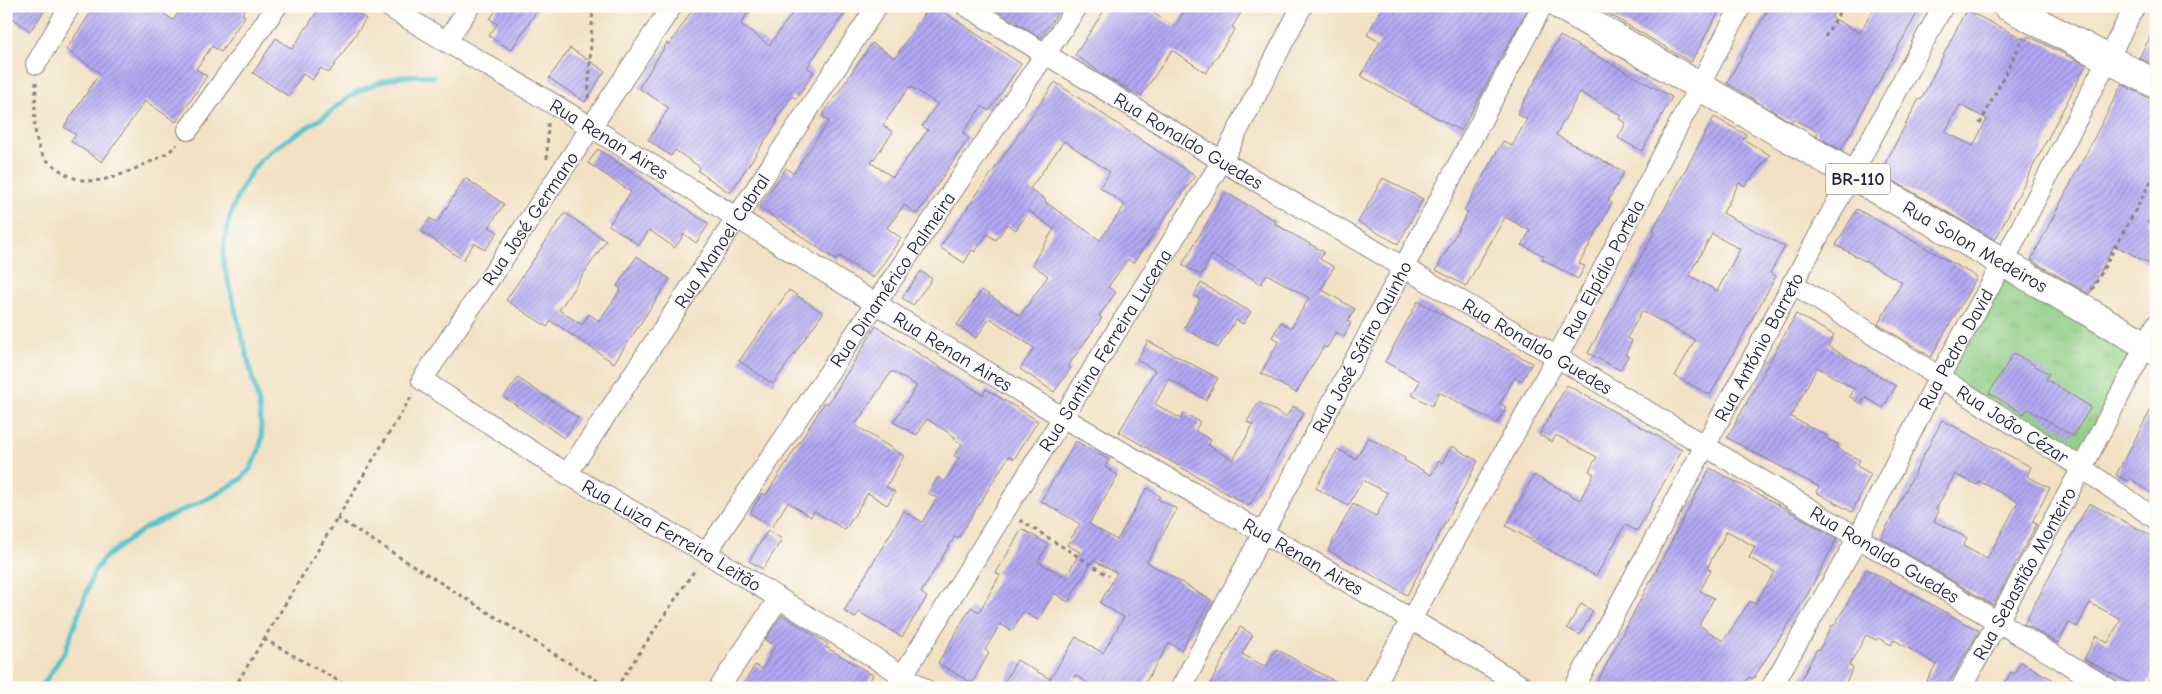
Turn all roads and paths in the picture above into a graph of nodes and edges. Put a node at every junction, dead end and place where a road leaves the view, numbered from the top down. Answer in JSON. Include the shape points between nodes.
{"nodes":[{"id":1,"x":70,"y":6,"type":"edge"},
{"id":2,"x":277,"y":6,"type":"edge"},
{"id":3,"x":388,"y":6,"type":"edge"},
{"id":4,"x":470,"y":6,"type":"edge"},
{"id":5,"x":593,"y":6,"type":"edge"},
{"id":6,"x":672,"y":6,"type":"edge"},
{"id":7,"x":877,"y":6,"type":"edge"},
{"id":8,"x":966,"y":6,"type":"edge"},
{"id":9,"x":1078,"y":6,"type":"edge"},
{"id":10,"x":1302,"y":6,"type":"edge"},
{"id":11,"x":1542,"y":6,"type":"edge"},
{"id":12,"x":1561,"y":6,"type":"edge"},
{"id":13,"x":1741,"y":6,"type":"edge"},
{"id":14,"x":1842,"y":6,"type":"edge"},
{"id":15,"x":1943,"y":6,"type":"edge"},
{"id":16,"x":2007,"y":6,"type":"edge"},
{"id":17,"x":2135,"y":6,"type":"edge"},
{"id":18,"x":2032,"y":20,"type":"junction"},
{"id":19,"x":1824,"y":38,"type":"dead end"},
{"id":20,"x":446,"y":42,"type":"junction"},
{"id":21,"x":1046,"y":55,"type":"junction"},
{"id":22,"x":2108,"y":59,"type":"junction"},
{"id":23,"x":36,"y":64,"type":"joint"},
{"id":24,"x":2156,"y":84,"type":"edge"},
{"id":25,"x":1699,"y":86,"type":"junction"},
{"id":26,"x":542,"y":98,"type":"junction"},
{"id":27,"x":1980,"y":124,"type":"dead end"},
{"id":28,"x":590,"y":126,"type":"junction"},
{"id":29,"x":188,"y":130,"type":"joint"},
{"id":30,"x":1222,"y":161,"type":"junction"},
{"id":31,"x":2156,"y":172,"type":"edge"},
{"id":32,"x":1852,"y":175,"type":"junction"},
{"id":33,"x":548,"y":190,"type":"junction"},
{"id":34,"x":737,"y":219,"type":"junction"},
{"id":35,"x":2002,"y":263,"type":"junction"},
{"id":36,"x":1403,"y":266,"type":"junction"},
{"id":37,"x":1792,"y":283,"type":"junction"},
{"id":38,"x":874,"y":304,"type":"junction"},
{"id":39,"x":2083,"y":309,"type":"junction"},
{"id":40,"x":2152,"y":340,"type":"edge"},
{"id":41,"x":1557,"y":357,"type":"junction"},
{"id":42,"x":1939,"y":377,"type":"junction"},
{"id":43,"x":422,"y":380,"type":"junction"},
{"id":44,"x":1062,"y":417,"type":"junction"},
{"id":45,"x":1705,"y":447,"type":"junction"},
{"id":46,"x":2082,"y":468,"type":"junction"},
{"id":47,"x":567,"y":474,"type":"junction"},
{"id":48,"x":1005,"y":511,"type":"junction"},
{"id":49,"x":337,"y":518,"type":"junction"},
{"id":50,"x":2156,"y":519,"type":"edge"},
{"id":51,"x":1264,"y":533,"type":"junction"},
{"id":52,"x":1858,"y":538,"type":"junction"},
{"id":53,"x":706,"y":553,"type":"junction"},
{"id":54,"x":1108,"y":576,"type":"dead end"},
{"id":55,"x":779,"y":598,"type":"junction"},
{"id":56,"x":1411,"y":618,"type":"junction"},
{"id":57,"x":1997,"y":622,"type":"junction"},
{"id":58,"x":264,"y":639,"type":"junction"},
{"id":59,"x":899,"y":682,"type":"edge"},
{"id":60,"x":234,"y":688,"type":"edge"},
{"id":61,"x":351,"y":688,"type":"edge"},
{"id":62,"x":609,"y":688,"type":"edge"},
{"id":63,"x":616,"y":688,"type":"edge"},
{"id":64,"x":719,"y":688,"type":"edge"},
{"id":65,"x":923,"y":688,"type":"edge"},
{"id":66,"x":1181,"y":688,"type":"edge"},
{"id":67,"x":1373,"y":688,"type":"edge"},
{"id":68,"x":1525,"y":688,"type":"edge"},
{"id":69,"x":1574,"y":688,"type":"edge"},
{"id":70,"x":1771,"y":688,"type":"edge"},
{"id":71,"x":1961,"y":688,"type":"edge"},
{"id":72,"x":2108,"y":688,"type":"edge"}],
"edges":[{"from":1,"to":23,"type":"street"},
{"from":2,"to":29,"type":"street"},
{"from":3,"to":20,"type":"street","name":"Rua Renan Aires"},
{"from":4,"to":20,"type":"street"},
{"from":5,"to":28,"type":"path","via":[[588,89]]},
{"from":6,"to":28,"type":"street","name":"Rua José Germano"},
{"from":7,"to":34,"type":"street","name":"Rua Manoel Cabral"},
{"from":8,"to":21,"type":"street","name":"Rua Ronaldo Guedes"},
{"from":9,"to":21,"type":"street","name":"Rua Dinamérico Palmeira"},
{"from":10,"to":30,"type":"street","name":"Rua Santina Ferreira Lucena"},
{"from":11,"to":36,"type":"street","name":"Rua José Sátiro Quinho"},
{"from":12,"to":25,"type":"main road","name":"Rua Solon Medeiros","number":"BR-110"},
{"from":13,"to":25,"type":"street","name":"Rua Elpídio Portela"},
{"from":14,"to":19,"type":"path"},
{"from":15,"to":32,"type":"street","name":"Rua António Barreto"},
{"from":16,"to":18,"type":"main road"},
{"from":17,"to":22,"type":"street","name":"Rua Pedro David"},
{"from":18,"to":22,"type":"main road"},
{"from":18,"to":27,"type":"path"},
{"from":20,"to":26,"type":"street","name":"Rua Renan Aires"},
{"from":21,"to":30,"type":"street","name":"Rua Ronaldo Guedes"},
{"from":21,"to":38,"type":"street","name":"Rua Dinamérico Palmeira"},
{"from":22,"to":24,"type":"main road"},
{"from":22,"to":35,"type":"street","name":"Rua Pedro David"},
{"from":23,"to":29,"type":"path","via":[[36,137],[44,157],[74,178],[89,182],[125,173],[160,158],[174,148]]},
{"from":25,"to":32,"type":"main road","name":"Rua Solon Medeiros","number":"BR-110"},
{"from":25,"to":41,"type":"street","name":"Rua Elpídio Portela"},
{"from":26,"to":28,"type":"street","name":"Rua Renan Aires"},
{"from":26,"to":33,"type":"path","via":[[548,120]]},
{"from":28,"to":33,"type":"street","name":"Rua José Germano"},
{"from":28,"to":34,"type":"street","name":"Rua Renan Aires"},
{"from":30,"to":36,"type":"street","name":"Rua Ronaldo Guedes"},
{"from":30,"to":44,"type":"street","name":"Rua Santina Ferreira Lucena"},
{"from":31,"to":39,"type":"path"},
{"from":32,"to":35,"type":"main road","name":"Rua Solon Medeiros","number":"BR-110"},
{"from":32,"to":37,"type":"street","name":"Rua António Barreto"},
{"from":33,"to":43,"type":"street","name":"Rua José Germano"},
{"from":34,"to":38,"type":"street","name":"Rua Renan Aires"},
{"from":34,"to":47,"type":"street","name":"Rua Manoel Cabral"},
{"from":35,"to":39,"type":"main road","name":"Rua Solon Medeiros","number":"BR-110"},
{"from":35,"to":42,"type":"street","name":"Rua Pedro David"},
{"from":36,"to":41,"type":"street","name":"Rua Ronaldo Guedes"},
{"from":36,"to":51,"type":"street","name":"Rua José Sátiro Quinho"},
{"from":37,"to":42,"type":"street","name":"Rua João Cézar"},
{"from":37,"to":45,"type":"street","name":"Rua António Barreto"},
{"from":38,"to":44,"type":"street","name":"Rua Renan Aires"},
{"from":38,"to":53,"type":"street","name":"Rua Dinamérico Palmeira"},
{"from":39,"to":40,"type":"main road","name":"Rua Solon Medeiros","number":"BR-110"},
{"from":40,"to":46,"type":"street","name":"Rua Sebastião Monteiro"},
{"from":41,"to":45,"type":"street","name":"Rua Ronaldo Guedes"},
{"from":41,"to":56,"type":"street","name":"Rua Elpídio Portela"},
{"from":42,"to":46,"type":"street","name":"Rua João Cézar"},
{"from":42,"to":52,"type":"street","name":"Rua Pedro David"},
{"from":43,"to":47,"type":"street","name":"Rua Luiza Ferreira Leitão"},
{"from":43,"to":49,"type":"path"},
{"from":44,"to":48,"type":"street","name":"Rua Santina Ferreira Lucena"},
{"from":44,"to":51,"type":"street","name":"Rua Renan Aires"},
{"from":45,"to":52,"type":"street","name":"Rua Ronaldo Guedes"},
{"from":45,"to":69,"type":"street","name":"Rua António Barreto"},
{"from":46,"to":50,"type":"street","name":"Rua João Cézar"},
{"from":46,"to":57,"type":"street","name":"Rua Sebastião Monteiro"},
{"from":47,"to":53,"type":"street","name":"Rua Luiza Ferreira Leitão"},
{"from":48,"to":54,"type":"path"},
{"from":48,"to":59,"type":"street","name":"Rua Santina Ferreira Lucena"},
{"from":49,"to":58,"type":"path"},
{"from":49,"to":62,"type":"path"},
{"from":51,"to":56,"type":"street","name":"Rua Renan Aires"},
{"from":51,"to":66,"type":"street","name":"Rua José Sátiro Quinho"},
{"from":52,"to":57,"type":"street","name":"Rua Ronaldo Guedes"},
{"from":52,"to":70,"type":"street","name":"Rua Pedro David"},
{"from":53,"to":55,"type":"street","name":"Rua Luiza Ferreira Leitão"},
{"from":53,"to":63,"type":"path"},
{"from":55,"to":59,"type":"street","name":"Rua Luiza Ferreira Leitão"},
{"from":55,"to":64,"type":"street"},
{"from":56,"to":67,"type":"street","name":"Rua Elpídio Portela"},
{"from":56,"to":68,"type":"street","name":"Rua Renan Aires"},
{"from":57,"to":71,"type":"street","name":"Rua Sebastião Monteiro"},
{"from":57,"to":72,"type":"street","name":"Rua Ronaldo Guedes"},
{"from":58,"to":60,"type":"path"},
{"from":58,"to":61,"type":"path"},
{"from":59,"to":65,"type":"street","name":"Rua Luiza Ferreira Leitão"}]}
